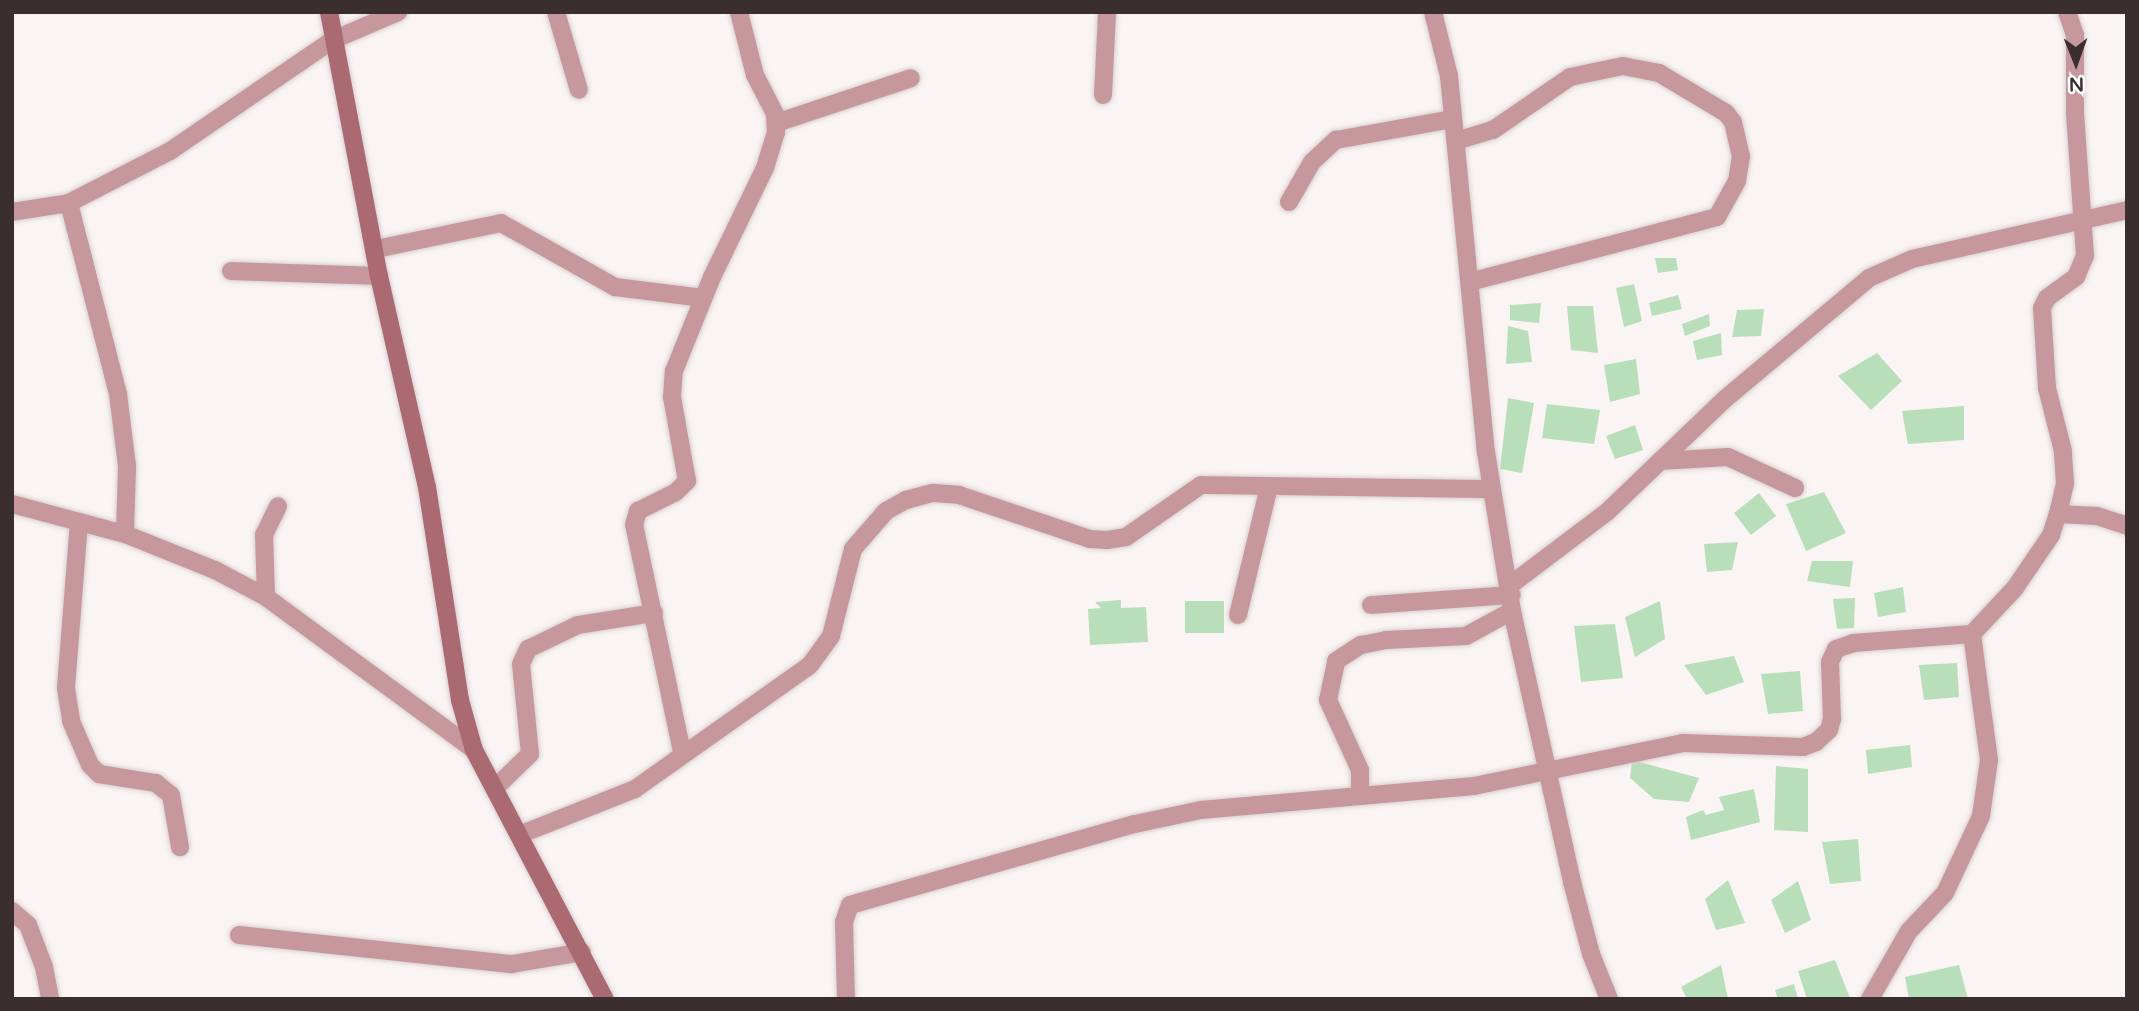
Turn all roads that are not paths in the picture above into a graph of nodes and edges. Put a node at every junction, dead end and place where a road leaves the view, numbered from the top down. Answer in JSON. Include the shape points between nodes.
{"nodes":[{"id":1,"x":329,"y":12,"type":"edge"},
{"id":2,"x":398,"y":12,"type":"edge"},
{"id":3,"x":556,"y":12,"type":"edge"},
{"id":4,"x":739,"y":12,"type":"edge"},
{"id":5,"x":1107,"y":12,"type":"edge"},
{"id":6,"x":1433,"y":12,"type":"edge"},
{"id":7,"x":2067,"y":12,"type":"edge"},
{"id":8,"x":333,"y":40,"type":"junction"},
{"id":9,"x":911,"y":78,"type":"dead end"},
{"id":10,"x":579,"y":90,"type":"dead end"},
{"id":11,"x":1103,"y":95,"type":"dead end"},
{"id":12,"x":1453,"y":119,"type":"junction"},
{"id":13,"x":776,"y":122,"type":"junction"},
{"id":14,"x":1456,"y":141,"type":"junction"},
{"id":15,"x":1289,"y":202,"type":"dead end"},
{"id":16,"x":69,"y":203,"type":"junction"},
{"id":17,"x":2127,"y":210,"type":"edge"},
{"id":18,"x":12,"y":212,"type":"edge"},
{"id":19,"x":2080,"y":222,"type":"junction"},
{"id":20,"x":376,"y":249,"type":"junction"},
{"id":21,"x":231,"y":271,"type":"dead end"},
{"id":22,"x":379,"y":276,"type":"junction"},
{"id":23,"x":1470,"y":282,"type":"junction"},
{"id":24,"x":703,"y":298,"type":"junction"},
{"id":25,"x":1660,"y":461,"type":"junction"},
{"id":26,"x":1269,"y":487,"type":"junction"},
{"id":27,"x":1796,"y":488,"type":"dead end"},
{"id":28,"x":1491,"y":489,"type":"junction"},
{"id":29,"x":12,"y":505,"type":"edge"},
{"id":30,"x":278,"y":506,"type":"dead end"},
{"id":31,"x":2058,"y":514,"type":"junction"},
{"id":32,"x":79,"y":522,"type":"junction"},
{"id":33,"x":2127,"y":526,"type":"edge"},
{"id":34,"x":125,"y":534,"type":"junction"},
{"id":35,"x":267,"y":597,"type":"junction"},
{"id":36,"x":1511,"y":597,"type":"junction"},
{"id":37,"x":1371,"y":605,"type":"dead end"},
{"id":38,"x":654,"y":613,"type":"junction"},
{"id":39,"x":1238,"y":614,"type":"dead end"},
{"id":40,"x":1972,"y":634,"type":"junction"},
{"id":41,"x":474,"y":750,"type":"junction"},
{"id":42,"x":682,"y":752,"type":"junction"},
{"id":43,"x":1545,"y":771,"type":"junction"},
{"id":44,"x":495,"y":788,"type":"junction"},
{"id":45,"x":1360,"y":795,"type":"junction"},
{"id":46,"x":519,"y":835,"type":"junction"},
{"id":47,"x":180,"y":848,"type":"dead end"},
{"id":48,"x":12,"y":911,"type":"edge"},
{"id":49,"x":239,"y":935,"type":"dead end"},
{"id":50,"x":582,"y":952,"type":"junction"},
{"id":51,"x":50,"y":999,"type":"edge"},
{"id":52,"x":605,"y":999,"type":"edge"},
{"id":53,"x":846,"y":999,"type":"edge"},
{"id":54,"x":1608,"y":999,"type":"edge"},
{"id":55,"x":1870,"y":999,"type":"edge"}],
"edges":[{"from":1,"to":8,"type":"main road"},
{"from":2,"to":8,"type":"street"},
{"from":3,"to":10,"type":"street"},
{"from":4,"to":13,"type":"street","via":[[755,75]]},
{"from":5,"to":11,"type":"street"},
{"from":6,"to":12,"type":"street","via":[[1449,76]]},
{"from":7,"to":19,"type":"street","via":[[2075,35]]},
{"from":8,"to":16,"type":"street","via":[[170,151]]},
{"from":8,"to":20,"type":"main road"},
{"from":9,"to":13,"type":"street"},
{"from":12,"to":14,"type":"street"},
{"from":12,"to":15,"type":"street","via":[[1336,140],[1312,162]]},
{"from":13,"to":24,"type":"street","via":[[765,168]]},
{"from":14,"to":23,"type":"street"},
{"from":14,"to":23,"type":"street","via":[[1493,130],[1570,77],[1623,66],[1659,73],[1726,113],[1733,122],[1741,156],[1735,188],[1717,217]]},
{"from":16,"to":18,"type":"street"},
{"from":16,"to":34,"type":"street","via":[[118,394],[127,466]]},
{"from":17,"to":19,"type":"street"},
{"from":19,"to":25,"type":"street","via":[[1912,259],[1869,278],[1725,399]]},
{"from":19,"to":31,"type":"street","via":[[2082,267],[2048,298],[2041,321],[2047,388],[2063,452],[2065,483]]},
{"from":20,"to":22,"type":"main road"},
{"from":20,"to":24,"type":"street","via":[[501,223],[615,287]]},
{"from":21,"to":22,"type":"street"},
{"from":22,"to":41,"type":"main road","via":[[427,487],[460,700]]},
{"from":23,"to":28,"type":"street"},
{"from":24,"to":38,"type":"street","via":[[674,371],[672,397],[687,481],[676,492],[638,511],[634,525]]},
{"from":25,"to":27,"type":"street","via":[[1728,457]]},
{"from":25,"to":36,"type":"street"},
{"from":26,"to":28,"type":"street"},
{"from":26,"to":39,"type":"street"},
{"from":26,"to":42,"type":"street","via":[[1201,485],[1126,537],[1107,540],[1090,540],[959,495],[933,493],[906,500],[886,511],[853,549],[831,636],[810,664],[724,730]]},
{"from":28,"to":36,"type":"street"},
{"from":29,"to":32,"type":"street"},
{"from":30,"to":35,"type":"street","via":[[264,535]]},
{"from":31,"to":33,"type":"street","via":[[2097,516]]},
{"from":31,"to":40,"type":"street","via":[[2051,535],[2015,588]]},
{"from":32,"to":34,"type":"street"},
{"from":32,"to":47,"type":"street","via":[[66,688],[71,721],[90,765],[99,774],[156,783],[171,795]]},
{"from":34,"to":35,"type":"street","via":[[215,570]]},
{"from":35,"to":41,"type":"street"},
{"from":36,"to":37,"type":"street"},
{"from":36,"to":43,"type":"street"},
{"from":36,"to":45,"type":"street","via":[[1466,636],[1386,640],[1361,645],[1336,660],[1328,700],[1360,770]]},
{"from":38,"to":42,"type":"street"},
{"from":38,"to":44,"type":"street","via":[[578,625],[528,649],[521,664],[530,754]]},
{"from":40,"to":43,"type":"street","via":[[1839,646],[1830,662],[1829,730],[1803,747],[1683,743]]},
{"from":40,"to":55,"type":"street","via":[[1989,760],[1981,816],[1945,893],[1909,931]]},
{"from":41,"to":44,"type":"main road"},
{"from":42,"to":46,"type":"street","via":[[626,794]]},
{"from":43,"to":45,"type":"street","via":[[1418,794]]},
{"from":43,"to":54,"type":"street","via":[[1591,954]]},
{"from":44,"to":46,"type":"main road"},
{"from":45,"to":53,"type":"street","via":[[1201,810],[850,905],[844,922]]},
{"from":46,"to":50,"type":"main road"},
{"from":48,"to":51,"type":"street","via":[[29,925]]},
{"from":49,"to":50,"type":"street","via":[[405,950],[482,963],[529,963]]},
{"from":50,"to":52,"type":"main road"}]}
